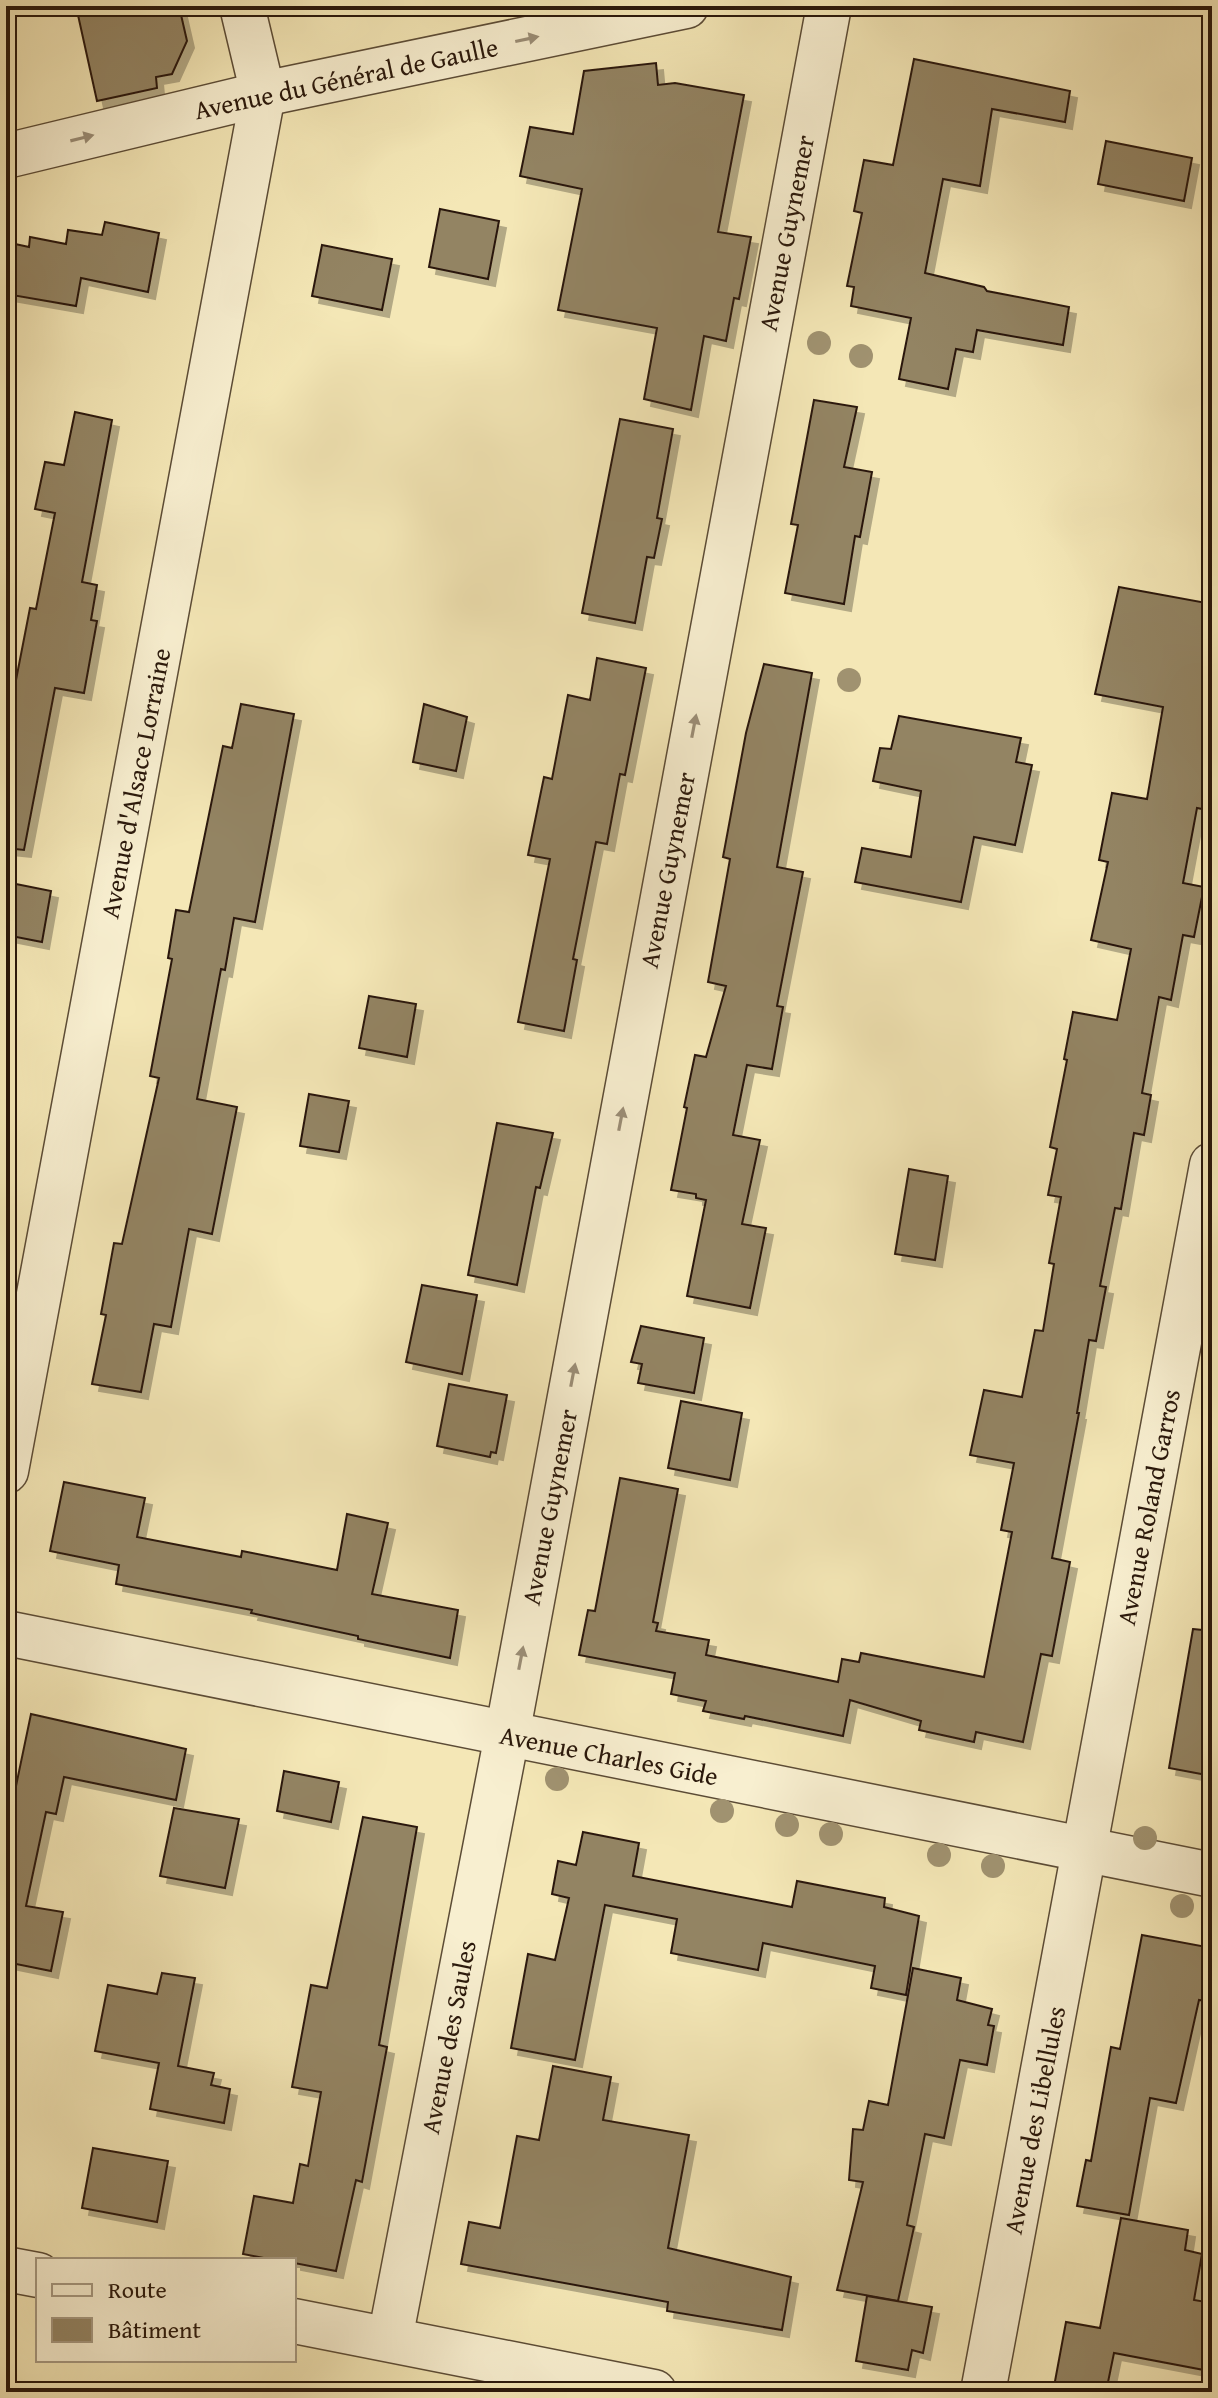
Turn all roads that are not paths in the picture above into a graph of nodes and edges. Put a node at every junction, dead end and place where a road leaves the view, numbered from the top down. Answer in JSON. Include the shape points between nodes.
{"nodes":[{"id":1,"x":242,"y":6,"type":"edge"},
{"id":2,"x":686,"y":6,"type":"edge"},
{"id":3,"x":829,"y":6,"type":"edge"},
{"id":4,"x":263,"y":94,"type":"junction"},
{"id":5,"x":6,"y":156,"type":"edge"},
{"id":6,"x":1212,"y":1165,"type":"edge"},
{"id":7,"x":6,"y":1471,"type":"edge"},
{"id":8,"x":6,"y":1633,"type":"edge"},
{"id":9,"x":507,"y":1735,"type":"junction"},
{"id":10,"x":1085,"y":1849,"type":"junction"},
{"id":11,"x":1212,"y":1875,"type":"edge"},
{"id":12,"x":6,"y":2269,"type":"edge"},
{"id":13,"x":36,"y":2275,"type":"edge"},
{"id":14,"x":296,"y":2321,"type":"edge"},
{"id":15,"x":390,"y":2339,"type":"junction"},
{"id":16,"x":654,"y":2392,"type":"edge"},
{"id":17,"x":983,"y":2392,"type":"edge"}],
"edges":[{"from":1,"to":4,"type":"street"},
{"from":4,"to":2,"type":"street","name":"Avenue du Général de Gaulle","one_way":true},
{"from":9,"to":3,"type":"street","name":"Avenue Guynemer","one_way":true},
{"from":5,"to":4,"type":"street","name":"Avenue du Général de Gaulle","one_way":true},
{"from":4,"to":7,"type":"street","name":"Avenue d'Alsace Lorraine"},
{"from":6,"to":10,"type":"street","name":"Avenue Roland Garros"},
{"from":8,"to":9,"type":"street","name":"Avenue Charles Gide"},
{"from":9,"to":10,"type":"street","name":"Avenue Charles Gide"},
{"from":9,"to":15,"type":"street","name":"Avenue des Saules"},
{"from":10,"to":11,"type":"street","name":"Avenue Charles Gide"},
{"from":10,"to":17,"type":"street","name":"Avenue des Libellules"},
{"from":12,"to":13,"type":"street"},
{"from":14,"to":15,"type":"street"},
{"from":15,"to":16,"type":"street"}]}
